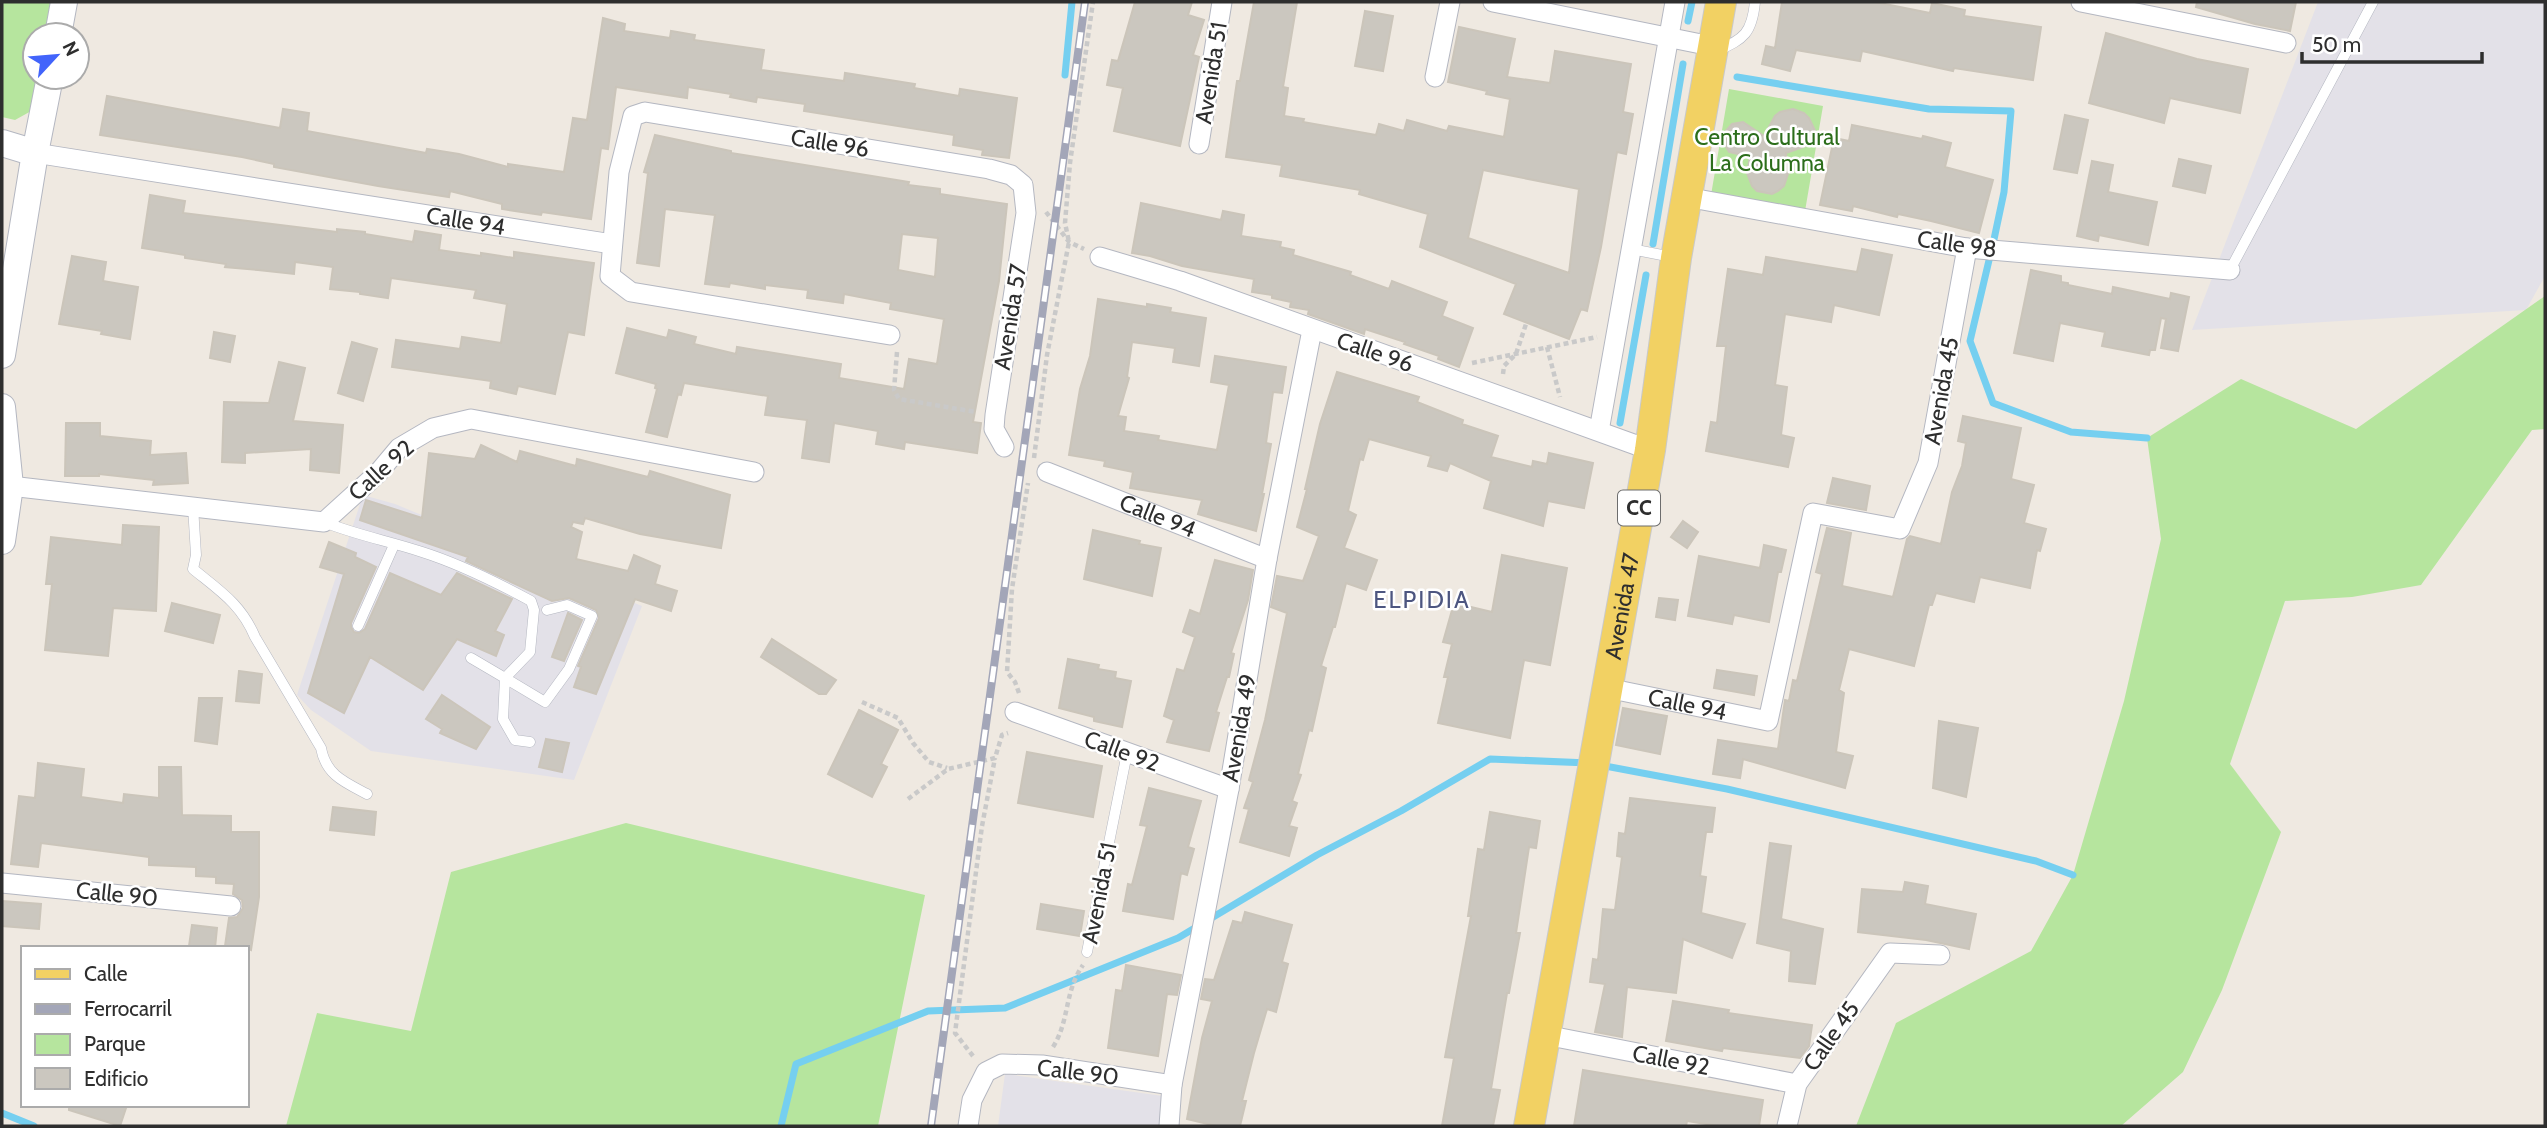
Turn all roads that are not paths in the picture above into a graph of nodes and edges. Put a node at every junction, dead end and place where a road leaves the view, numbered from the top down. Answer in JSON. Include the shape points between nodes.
{"nodes":[{"id":1,"x":64,"y":2,"type":"edge"},
{"id":2,"x":1222,"y":2,"type":"edge"},
{"id":3,"x":1450,"y":2,"type":"edge"},
{"id":4,"x":1493,"y":2,"type":"edge"},
{"id":5,"x":1675,"y":2,"type":"edge"},
{"id":6,"x":1721,"y":2,"type":"edge"},
{"id":7,"x":1755,"y":2,"type":"edge"},
{"id":8,"x":2081,"y":2,"type":"edge"},
{"id":9,"x":2373,"y":2,"type":"edge"},
{"id":10,"x":61,"y":21,"type":"edge"},
{"id":11,"x":1669,"y":37,"type":"junction"},
{"id":12,"x":2286,"y":43,"type":"dead end"},
{"id":13,"x":1711,"y":50,"type":"junction"},
{"id":14,"x":1435,"y":77,"type":"dead end"},
{"id":15,"x":47,"y":91,"type":"edge"},
{"id":16,"x":2,"y":143,"type":"edge"},
{"id":17,"x":1199,"y":144,"type":"dead end"},
{"id":18,"x":34,"y":153,"type":"junction"},
{"id":19,"x":1024,"y":186,"type":"joint"},
{"id":20,"x":1686,"y":197,"type":"junction"},
{"id":21,"x":612,"y":244,"type":"junction"},
{"id":22,"x":1967,"y":248,"type":"junction"},
{"id":23,"x":1631,"y":249,"type":"junction"},
{"id":24,"x":1100,"y":257,"type":"road end"},
{"id":25,"x":1676,"y":258,"type":"junction"},
{"id":26,"x":2231,"y":270,"type":"joint"},
{"id":27,"x":1312,"y":330,"type":"junction"},
{"id":28,"x":890,"y":335,"type":"road end"},
{"id":29,"x":2,"y":355,"type":"edge"},
{"id":30,"x":2,"y":407,"type":"edge"},
{"id":31,"x":1599,"y":431,"type":"junction"},
{"id":32,"x":1004,"y":447,"type":"dead end"},
{"id":33,"x":1650,"y":450,"type":"junction"},
{"id":34,"x":1039,"y":468,"type":"road end"},
{"id":35,"x":754,"y":472,"type":"dead end"},
{"id":36,"x":10,"y":486,"type":"junction"},
{"id":37,"x":193,"y":505,"type":"junction"},
{"id":38,"x":324,"y":522,"type":"junction"},
{"id":39,"x":2,"y":541,"type":"edge"},
{"id":40,"x":394,"y":545,"type":"junction"},
{"id":41,"x":1267,"y":559,"type":"junction"},
{"id":42,"x":547,"y":610,"type":"dead end"},
{"id":43,"x":358,"y":626,"type":"dead end"},
{"id":44,"x":471,"y":658,"type":"dead end"},
{"id":45,"x":505,"y":678,"type":"junction"},
{"id":46,"x":1607,"y":688,"type":"junction"},
{"id":47,"x":1023,"y":714,"type":"road end"},
{"id":48,"x":1768,"y":722,"type":"joint"},
{"id":49,"x":530,"y":743,"type":"dead end"},
{"id":50,"x":1127,"y":753,"type":"junction"},
{"id":51,"x":1229,"y":789,"type":"junction"},
{"id":52,"x":367,"y":793,"type":"dead end"},
{"id":53,"x":2,"y":883,"type":"edge"},
{"id":54,"x":232,"y":906,"type":"dead end"},
{"id":55,"x":1087,"y":952,"type":"road end"},
{"id":56,"x":1940,"y":955,"type":"dead end"},
{"id":57,"x":1545,"y":1035,"type":"junction"},
{"id":58,"x":1797,"y":1084,"type":"junction"},
{"id":59,"x":1172,"y":1085,"type":"junction"},
{"id":60,"x":968,"y":1126,"type":"edge"},
{"id":61,"x":1169,"y":1126,"type":"edge"},
{"id":62,"x":1529,"y":1126,"type":"edge"},
{"id":63,"x":1787,"y":1126,"type":"edge"}],
"edges":[{"from":1,"to":10,"type":"street"},
{"from":2,"to":17,"type":"street","name":"Avenida 51"},
{"from":3,"to":14,"type":"street"},
{"from":4,"to":11,"type":"street"},
{"from":5,"to":11,"type":"street"},
{"from":6,"to":13,"type":"main road","name":"Avenida 47","number":"CC"},
{"from":7,"to":13,"type":"lane","via":[[1747,34]]},
{"from":8,"to":12,"type":"street"},
{"from":9,"to":26,"type":"lane"},
{"from":11,"to":13,"type":"street"},
{"from":11,"to":23,"type":"street"},
{"from":13,"to":20,"type":"main road","name":"Avenida 47","number":"CC"},
{"from":15,"to":18,"type":"street"},
{"from":16,"to":18,"type":"street","name":"Calle 94"},
{"from":18,"to":21,"type":"street","name":"Calle 94"},
{"from":18,"to":29,"type":"street"},
{"from":19,"to":21,"type":"street","name":"Calle 96","via":[[1011,175],[989,169],[645,112],[633,116],[619,173]]},
{"from":19,"to":32,"type":"street","name":"Avenida 57","via":[[1026,213],[995,415],[994,429]]},
{"from":20,"to":22,"type":"street","name":"Calle 98"},
{"from":20,"to":25,"type":"main road","name":"Avenida 47","number":"CC"},
{"from":21,"to":28,"type":"street","via":[[610,276],[631,292]]},
{"from":22,"to":26,"type":"street","name":"Calle 98"},
{"from":22,"to":48,"type":"street","name":"Avenida 45","via":[[1928,463],[1900,529],[1813,513]]},
{"from":23,"to":25,"type":"lane"},
{"from":23,"to":31,"type":"street"},
{"from":24,"to":27,"type":"street","name":"Calle 96"},
{"from":25,"to":33,"type":"main road","name":"Avenida 47","number":"CC"},
{"from":27,"to":31,"type":"street","name":"Calle 96"},
{"from":27,"to":41,"type":"street","name":"Avenida 49"},
{"from":30,"to":36,"type":"street"},
{"from":31,"to":33,"type":"street","name":"Calle 96"},
{"from":33,"to":46,"type":"main road","name":"Avenida 47","number":"CC"},
{"from":34,"to":41,"type":"street","name":"Calle 94"},
{"from":35,"to":38,"type":"street","name":"Calle 92","via":[[471,419],[433,428],[399,448]]},
{"from":36,"to":37,"type":"street"},
{"from":36,"to":39,"type":"street"},
{"from":37,"to":38,"type":"street"},
{"from":37,"to":52,"type":"lane","via":[[193,569],[247,618],[321,748],[324,764],[344,782]]},
{"from":38,"to":40,"type":"lane"},
{"from":40,"to":43,"type":"lane"},
{"from":40,"to":45,"type":"lane","via":[[457,565],[531,601],[530,652]]},
{"from":41,"to":51,"type":"street","name":"Avenida 49"},
{"from":42,"to":45,"type":"lane","via":[[567,605],[592,616],[569,669],[545,702]]},
{"from":44,"to":45,"type":"lane"},
{"from":45,"to":49,"type":"lane","via":[[503,719],[515,740]]},
{"from":46,"to":48,"type":"street","name":"Calle 94"},
{"from":46,"to":57,"type":"main road","name":"Avenida 47","number":"CC"},
{"from":47,"to":50,"type":"street","name":"Calle 92"},
{"from":50,"to":51,"type":"street","name":"Calle 92"},
{"from":50,"to":55,"type":"lane","name":"Avenida 51"},
{"from":51,"to":59,"type":"street","name":"Avenida 49"},
{"from":53,"to":54,"type":"street","name":"Calle 90"},
{"from":56,"to":58,"type":"street","name":"Calle 45","via":[[1890,953]]},
{"from":57,"to":58,"type":"street","name":"Calle 92"},
{"from":57,"to":62,"type":"main road","name":"Avenida 47","number":"CC"},
{"from":58,"to":63,"type":"street","name":"Calle 45"},
{"from":59,"to":60,"type":"street","name":"Calle 90","via":[[1042,1065],[1002,1065],[986,1072],[972,1100]]},
{"from":59,"to":61,"type":"street","name":"Avenida 49"}]}
